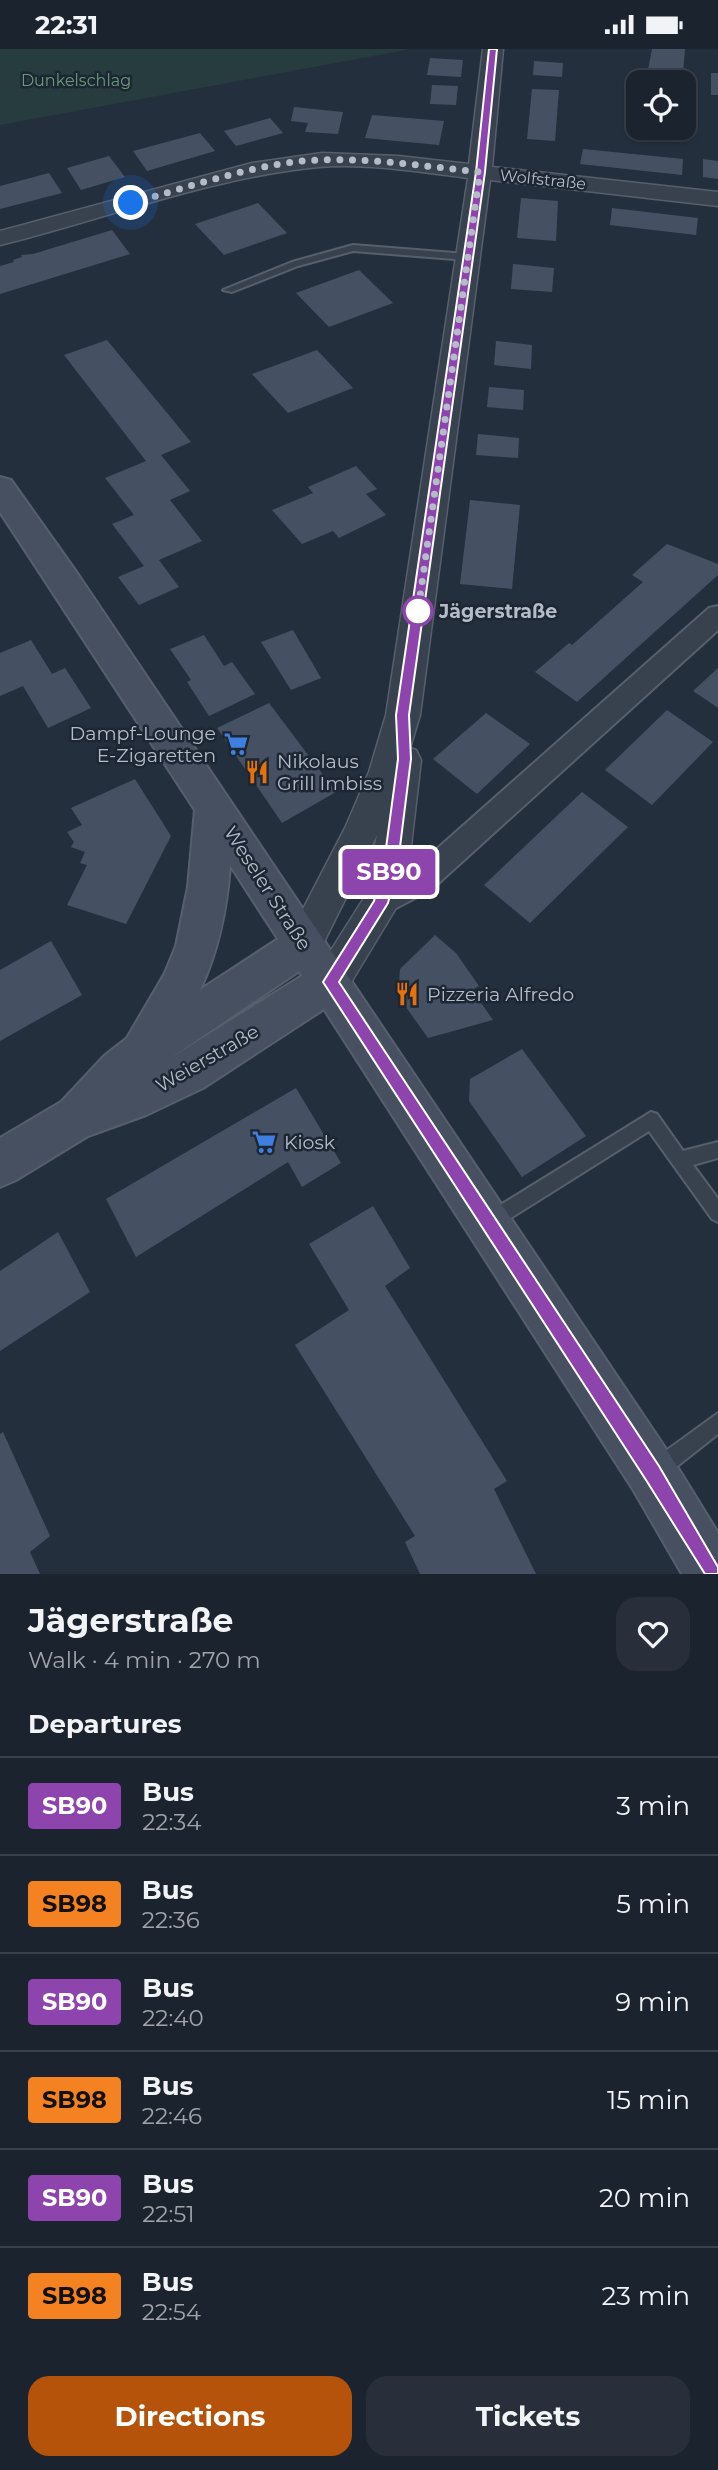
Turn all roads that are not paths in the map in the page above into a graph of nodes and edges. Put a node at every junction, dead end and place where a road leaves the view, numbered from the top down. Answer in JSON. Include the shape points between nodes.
{"nodes":[{"id":1,"x":493,"y":49,"type":"edge"},
{"id":2,"x":480,"y":172,"type":"junction"},
{"id":3,"x":718,"y":199,"type":"edge"},
{"id":4,"x":0,"y":238,"type":"edge"},
{"id":5,"x":467,"y":257,"type":"junction"},
{"id":6,"x":228,"y":290,"type":"dead end"},
{"id":7,"x":0,"y":488,"type":"edge"},
{"id":8,"x":718,"y":615,"type":"edge"},
{"id":9,"x":402,"y":715,"type":"junction"},
{"id":10,"x":214,"y":806,"type":"junction"},
{"id":11,"x":381,"y":903,"type":"junction"},
{"id":12,"x":304,"y":944,"type":"junction"},
{"id":13,"x":330,"y":982,"type":"junction"},
{"id":14,"x":140,"y":1054,"type":"junction"},
{"id":15,"x":76,"y":1118,"type":"junction"},
{"id":16,"x":718,"y":1150,"type":"edge"},
{"id":17,"x":681,"y":1160,"type":"junction"},
{"id":18,"x":0,"y":1164,"type":"edge"},
{"id":19,"x":718,"y":1213,"type":"edge"},
{"id":20,"x":489,"y":1223,"type":"junction"},
{"id":21,"x":718,"y":1422,"type":"edge"},
{"id":22,"x":652,"y":1473,"type":"junction"},
{"id":23,"x":712,"y":1574,"type":"edge"}],
"edges":[{"from":1,"to":2,"type":"street"},
{"from":2,"to":3,"type":"street","name":"Wolfstraße"},
{"from":2,"to":4,"type":"street","name":"Wolfstraße","via":[[371,161],[302,161],[219,178]]},
{"from":2,"to":5,"type":"street"},
{"from":5,"to":6,"type":"lane","via":[[353,248]]},
{"from":5,"to":9,"type":"street"},
{"from":7,"to":10,"type":"main road","name":"Weseler Straße"},
{"from":8,"to":11,"type":"street","via":[[422,880]]},
{"from":9,"to":11,"type":"street","via":[[405,759]]},
{"from":9,"to":12,"type":"street","via":[[370,811]]},
{"from":10,"to":12,"type":"main road","name":"Weseler Straße"},
{"from":10,"to":14,"type":"main road","via":[[210,890],[202,927],[189,968]]},
{"from":11,"to":13,"type":"street"},
{"from":12,"to":13,"type":"main road","name":"Weseler Straße"},
{"from":12,"to":14,"type":"main road","name":"Weierstraße"},
{"from":13,"to":15,"type":"main road","name":"Weierstraße","via":[[187,1073],[130,1100]]},
{"from":13,"to":20,"type":"main road","name":"Weseler Straße"},
{"from":14,"to":15,"type":"main road","name":"Weierstraße"},
{"from":15,"to":18,"type":"main road","name":"Weierstraße"},
{"from":16,"to":17,"type":"lane"},
{"from":17,"to":19,"type":"lane"},
{"from":17,"to":20,"type":"lane","via":[[651,1120]]},
{"from":20,"to":22,"type":"main road","name":"Weseler Straße"},
{"from":21,"to":22,"type":"lane"},
{"from":22,"to":23,"type":"main road","name":"Weseler Straße"}]}
